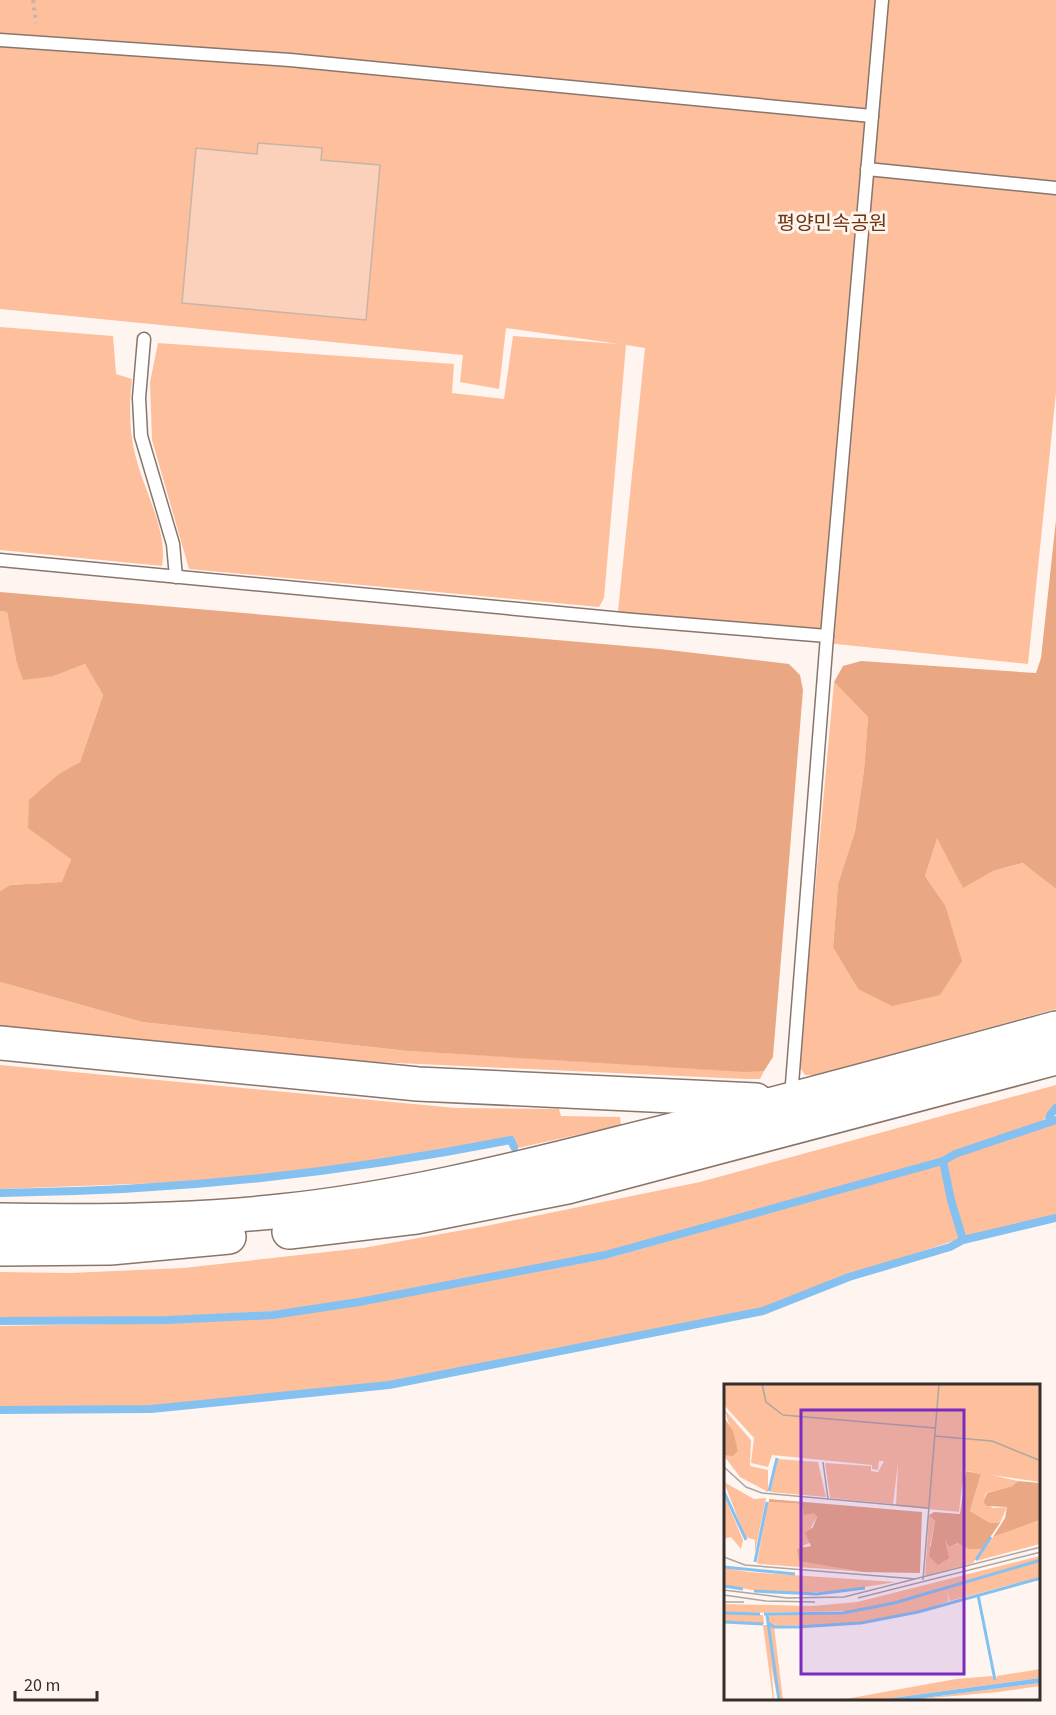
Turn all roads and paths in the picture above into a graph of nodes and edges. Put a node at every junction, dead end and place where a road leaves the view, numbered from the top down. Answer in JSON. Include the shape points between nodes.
{"nodes":[{"id":1,"x":882,"y":0,"type":"edge"},
{"id":2,"x":0,"y":40,"type":"edge"},
{"id":3,"x":872,"y":116,"type":"junction"},
{"id":4,"x":867,"y":170,"type":"junction"},
{"id":5,"x":1056,"y":188,"type":"edge"},
{"id":6,"x":144,"y":339,"type":"dead end"},
{"id":7,"x":0,"y":560,"type":"edge"},
{"id":8,"x":176,"y":577,"type":"junction"},
{"id":9,"x":827,"y":636,"type":"junction"},
{"id":10,"x":1056,"y":1028,"type":"edge"},
{"id":11,"x":0,"y":1043,"type":"edge"},
{"id":12,"x":1056,"y":1058,"type":"edge"},
{"id":13,"x":791,"y":1101,"type":"junction"},
{"id":14,"x":0,"y":1220,"type":"edge"},
{"id":15,"x":0,"y":1249,"type":"edge"}],
"edges":[{"from":1,"to":3,"type":"lane"},
{"from":2,"to":3,"type":"lane","via":[[290,60]]},
{"from":3,"to":4,"type":"lane"},
{"from":4,"to":5,"type":"lane"},
{"from":4,"to":9,"type":"lane"},
{"from":6,"to":8,"type":"lane","via":[[139,398],[141,436],[172,544]]},
{"from":7,"to":8,"type":"lane"},
{"from":8,"to":9,"type":"lane"},
{"from":9,"to":13,"type":"lane"},
{"from":10,"to":13,"type":"highway"},
{"from":11,"to":13,"type":"highway","via":[[418,1084]]},
{"from":12,"to":15,"type":"highway","via":[[567,1186],[416,1217],[110,1248]]},
{"from":13,"to":14,"type":"highway","via":[[545,1162],[391,1194],[282,1211],[116,1223]]}]}
